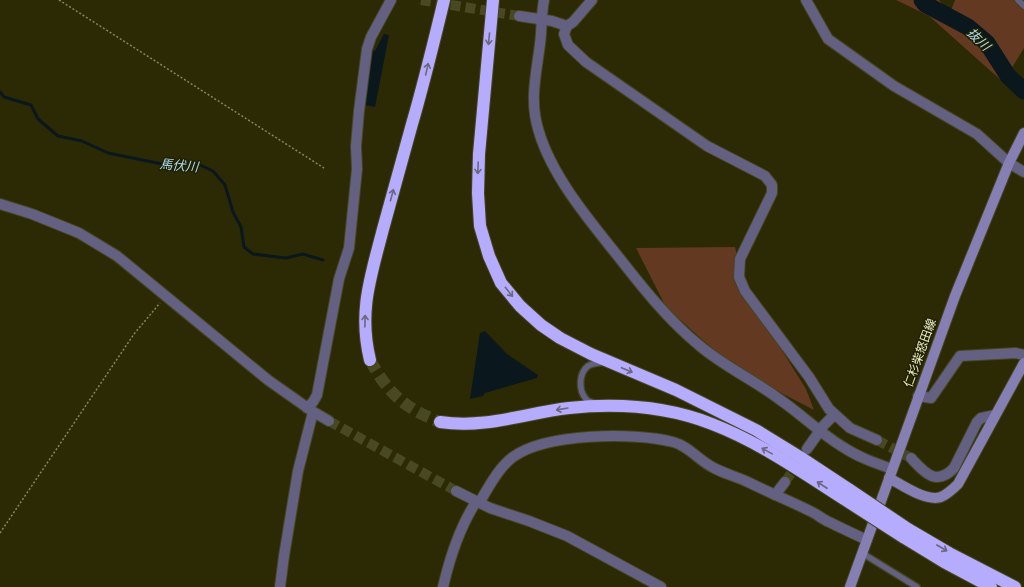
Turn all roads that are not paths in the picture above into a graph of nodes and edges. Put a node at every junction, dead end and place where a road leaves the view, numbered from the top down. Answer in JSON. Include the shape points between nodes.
{"nodes":[{"id":1,"x":391,"y":0,"type":"edge"},
{"id":2,"x":444,"y":0,"type":"edge"},
{"id":3,"x":493,"y":0,"type":"edge"},
{"id":4,"x":544,"y":0,"type":"edge"},
{"id":5,"x":592,"y":0,"type":"edge"},
{"id":6,"x":806,"y":0,"type":"edge"},
{"id":7,"x":1018,"y":0,"type":"edge"},
{"id":8,"x":1024,"y":6,"type":"edge"},
{"id":9,"x":519,"y":16,"type":"tunnel mouth"},
{"id":10,"x":542,"y":20,"type":"junction"},
{"id":11,"x":567,"y":26,"type":"junction"},
{"id":12,"x":1024,"y":133,"type":"edge"},
{"id":13,"x":1009,"y":163,"type":"junction"},
{"id":14,"x":1024,"y":172,"type":"edge"},
{"id":15,"x":0,"y":204,"type":"edge"},
{"id":16,"x":1024,"y":355,"type":"edge"},
{"id":17,"x":370,"y":360,"type":"tunnel mouth"},
{"id":18,"x":609,"y":362,"type":"junction"},
{"id":19,"x":1024,"y":363,"type":"edge"},
{"id":20,"x":918,"y":396,"type":"junction"},
{"id":21,"x":598,"y":406,"type":"junction"},
{"id":22,"x":310,"y":410,"type":"junction"},
{"id":23,"x":834,"y":415,"type":"junction"},
{"id":24,"x":995,"y":415,"type":"junction"},
{"id":25,"x":329,"y":421,"type":"tunnel mouth"},
{"id":26,"x":440,"y":422,"type":"tunnel mouth"},
{"id":27,"x":820,"y":430,"type":"junction"},
{"id":28,"x":877,"y":440,"type":"tunnel mouth"},
{"id":29,"x":808,"y":449,"type":"dead end"},
{"id":30,"x":911,"y":458,"type":"tunnel mouth"},
{"id":31,"x":890,"y":474,"type":"junction"},
{"id":32,"x":785,"y":482,"type":"tunnel mouth"},
{"id":33,"x":456,"y":491,"type":"tunnel mouth"},
{"id":34,"x":847,"y":494,"type":"junction"},
{"id":35,"x":776,"y":495,"type":"junction"},
{"id":36,"x":478,"y":502,"type":"junction"},
{"id":37,"x":905,"y":533,"type":"junction"},
{"id":38,"x":867,"y":540,"type":"junction"},
{"id":39,"x":862,"y":554,"type":"junction"},
{"id":40,"x":280,"y":587,"type":"edge"},
{"id":41,"x":443,"y":587,"type":"edge"},
{"id":42,"x":661,"y":587,"type":"edge"},
{"id":43,"x":850,"y":587,"type":"edge"},
{"id":44,"x":917,"y":587,"type":"edge"},
{"id":45,"x":991,"y":587,"type":"edge"},
{"id":46,"x":1016,"y":587,"type":"edge"}],
"edges":[{"from":1,"to":22,"type":"street","via":[[367,49],[359,111],[357,169],[349,248],[339,279],[316,395]]},
{"from":17,"to":2,"type":"highway","one_way":true,"via":[[365,323],[370,282]]},
{"from":3,"to":18,"type":"highway","one_way":true,"via":[[479,154],[478,193],[480,226],[489,256],[501,282],[520,306],[541,325],[560,338]]},
{"from":4,"to":10,"type":"street"},
{"from":5,"to":11,"type":"street"},
{"from":6,"to":13,"type":"street","via":[[828,39],[894,86],[977,134]]},
{"from":7,"to":8,"type":"lane"},
{"from":9,"to":10,"type":"street"},
{"from":10,"to":11,"type":"street"},
{"from":10,"to":27,"type":"street","via":[[533,99],[537,124],[549,158],[588,219],[645,290],[690,338]]},
{"from":11,"to":23,"type":"street","via":[[564,34],[568,45],[586,62],[707,146],[765,176],[772,185],[772,193],[740,259],[739,277],[745,291]]},
{"from":12,"to":13,"type":"main road","name":"仁杉柴怒田線"},
{"from":13,"to":14,"type":"street"},
{"from":13,"to":20,"type":"main road","name":"仁杉柴怒田線"},
{"from":15,"to":22,"type":"street","via":[[79,233],[117,256],[268,380]]},
{"from":16,"to":20,"type":"street","via":[[1016,353],[960,356],[931,398]]},
{"from":18,"to":21,"type":"lane","via":[[588,366],[582,376],[581,389],[586,399]]},
{"from":18,"to":34,"type":"highway","one_way":true,"via":[[676,390],[756,430],[800,457]]},
{"from":19,"to":24,"type":"main road"},
{"from":20,"to":31,"type":"main road","name":"仁杉柴怒田線"},
{"from":21,"to":26,"type":"highway","one_way":true,"via":[[566,408],[477,424],[457,425]]},
{"from":34,"to":21,"type":"highway","one_way":true,"via":[[712,424],[662,410],[636,406]]},
{"from":22,"to":25,"type":"street"},
{"from":22,"to":40,"type":"street"},
{"from":23,"to":27,"type":"street"},
{"from":23,"to":28,"type":"street","via":[[850,428]]},
{"from":24,"to":30,"type":"street","via":[[981,418],[977,422],[949,473],[942,476],[928,475]]},
{"from":24,"to":31,"type":"main road","via":[[958,484],[950,492],[940,497],[928,497],[917,493]]},
{"from":27,"to":29,"type":"street"},
{"from":27,"to":31,"type":"street"},
{"from":31,"to":38,"type":"main road","name":"仁杉柴怒田線"},
{"from":32,"to":35,"type":"street"},
{"from":33,"to":36,"type":"street"},
{"from":34,"to":37,"type":"highway","bridge":true},
{"from":35,"to":36,"type":"street","via":[[714,468],[684,446],[674,442],[635,437],[585,437],[552,443],[520,453],[507,463]]},
{"from":35,"to":38,"type":"street"},
{"from":36,"to":41,"type":"street","via":[[459,531]]},
{"from":36,"to":42,"type":"street","via":[[567,536]]},
{"from":37,"to":45,"type":"highway","via":[[944,562]]},
{"from":37,"to":46,"type":"highway","one_way":true},
{"from":38,"to":39,"type":"main road","name":"仁杉柴怒田線"},
{"from":39,"to":43,"type":"main road","name":"仁杉柴怒田線"},
{"from":39,"to":44,"type":"lane"}]}
